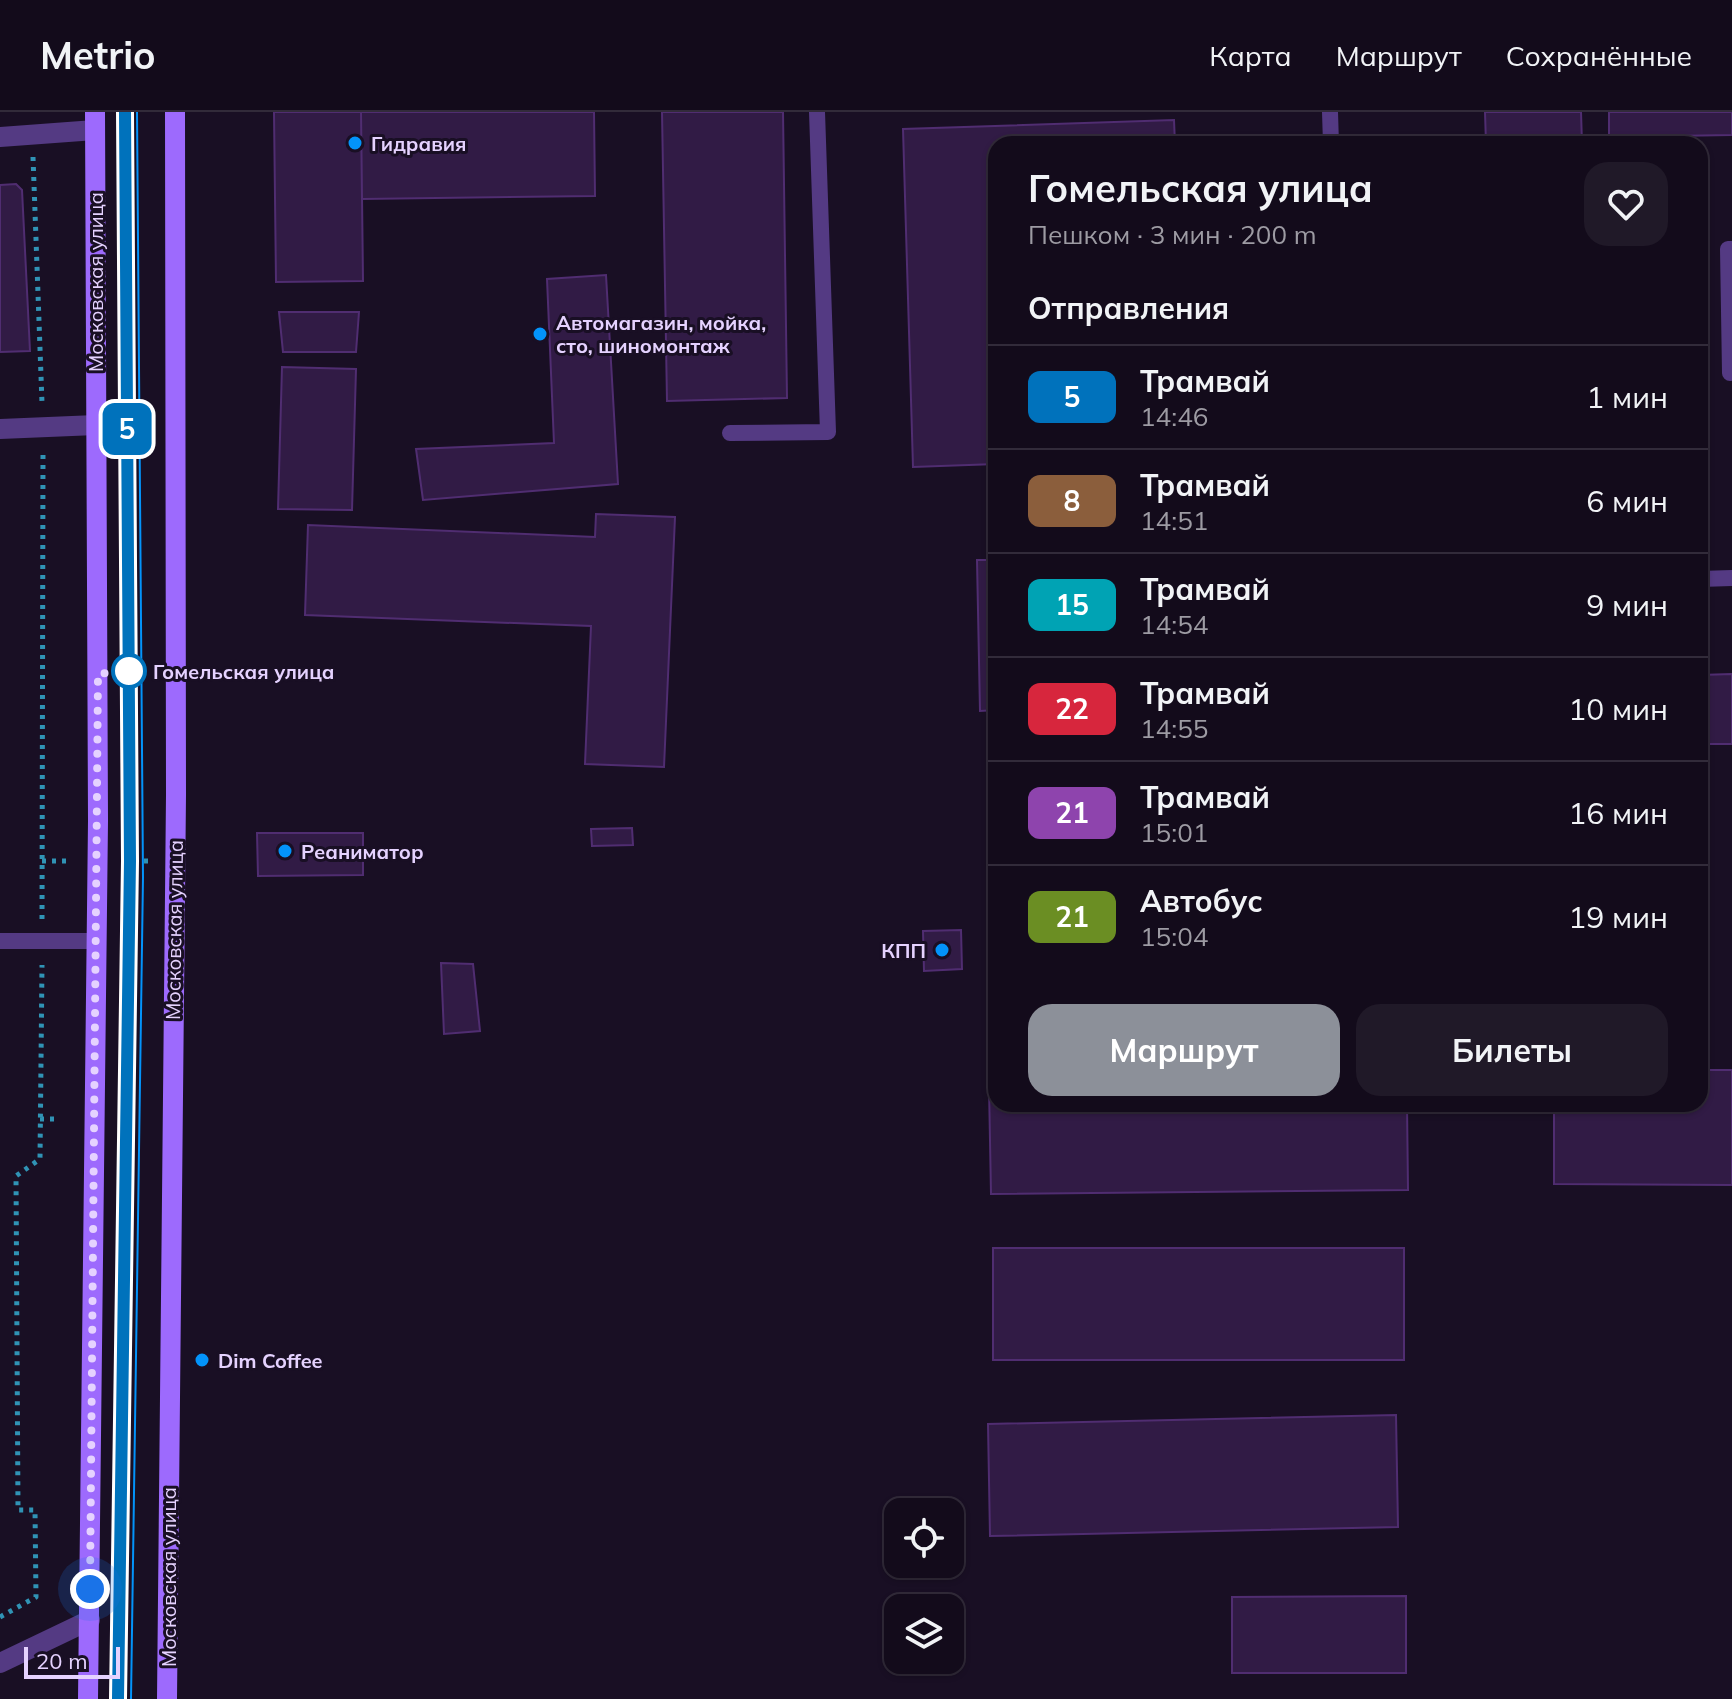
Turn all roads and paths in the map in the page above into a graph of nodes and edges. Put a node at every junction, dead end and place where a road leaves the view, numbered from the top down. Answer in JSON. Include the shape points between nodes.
{"nodes":[{"id":1,"x":175,"y":112,"type":"edge"},
{"id":2,"x":817,"y":112,"type":"edge"},
{"id":3,"x":1330,"y":112,"type":"edge"},
{"id":4,"x":95,"y":121,"type":"edge"},
{"id":5,"x":32,"y":134,"type":"junction"},
{"id":6,"x":1331,"y":136,"type":"edge"},
{"id":7,"x":0,"y":137,"type":"edge"},
{"id":8,"x":1732,"y":249,"type":"edge"},
{"id":9,"x":1730,"y":373,"type":"dead end"},
{"id":10,"x":96,"y":425,"type":"junction"},
{"id":11,"x":43,"y":426,"type":"junction"},
{"id":12,"x":0,"y":429,"type":"edge"},
{"id":13,"x":730,"y":433,"type":"dead end"},
{"id":14,"x":1732,"y":578,"type":"edge"},
{"id":15,"x":1708,"y":579,"type":"edge"},
{"id":16,"x":42,"y":861,"type":"junction"},
{"id":17,"x":68,"y":861,"type":"dead end"},
{"id":18,"x":98,"y":861,"type":"junction"},
{"id":19,"x":159,"y":861,"type":"dead end"},
{"id":20,"x":0,"y":941,"type":"edge"},
{"id":21,"x":42,"y":941,"type":"junction"},
{"id":22,"x":98,"y":941,"type":"junction"},
{"id":23,"x":40,"y":1119,"type":"junction"},
{"id":24,"x":58,"y":1119,"type":"dead end"},
{"id":25,"x":0,"y":1617,"type":"edge"},
{"id":26,"x":90,"y":1620,"type":"junction"},
{"id":27,"x":0,"y":1663,"type":"edge"},
{"id":28,"x":88,"y":1699,"type":"edge"},
{"id":29,"x":167,"y":1699,"type":"edge"}],
"edges":[{"from":1,"to":29,"type":"street","name":"Московская улица","via":[[176,795]]},
{"from":2,"to":13,"type":"lane","via":[[828,432]]},
{"from":3,"to":6,"type":"lane"},
{"from":4,"to":5,"type":"street"},
{"from":4,"to":10,"type":"street","name":"Московская улица"},
{"from":5,"to":7,"type":"street"},
{"from":5,"to":11,"type":"path"},
{"from":8,"to":9,"type":"lane"},
{"from":10,"to":11,"type":"street"},
{"from":10,"to":18,"type":"street","name":"Московская улица"},
{"from":11,"to":12,"type":"street"},
{"from":11,"to":16,"type":"path"},
{"from":14,"to":15,"type":"lane"},
{"from":16,"to":17,"type":"path"},
{"from":16,"to":21,"type":"path"},
{"from":18,"to":19,"type":"path"},
{"from":18,"to":22,"type":"street","name":"Московская улица"},
{"from":20,"to":21,"type":"lane"},
{"from":21,"to":22,"type":"lane"},
{"from":21,"to":23,"type":"path"},
{"from":22,"to":26,"type":"street","name":"Московская улица"},
{"from":23,"to":24,"type":"path"},
{"from":23,"to":25,"type":"path","via":[[40,1159],[16,1176],[18,1510],[35,1510],[36,1597]]},
{"from":26,"to":27,"type":"street"},
{"from":26,"to":28,"type":"street","name":"Московская улица"}]}
